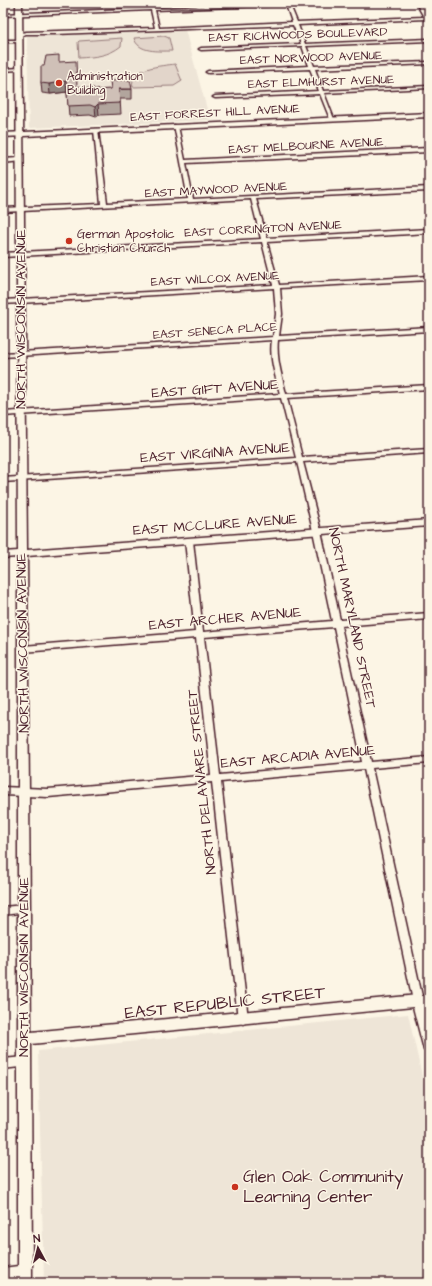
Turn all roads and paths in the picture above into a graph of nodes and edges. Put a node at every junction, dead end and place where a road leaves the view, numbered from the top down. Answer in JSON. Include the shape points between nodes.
{"nodes":[{"id":1,"x":18,"y":3,"type":"edge"},
{"id":2,"x":152,"y":3,"type":"edge"},
{"id":3,"x":287,"y":3,"type":"edge"},
{"id":4,"x":304,"y":3,"type":"edge"},
{"id":5,"x":418,"y":3,"type":"edge"},
{"id":6,"x":153,"y":9,"type":"junction"},
{"id":7,"x":19,"y":14,"type":"junction"},
{"id":8,"x":3,"y":15,"type":"edge"},
{"id":9,"x":428,"y":20,"type":"edge"},
{"id":10,"x":295,"y":24,"type":"junction"},
{"id":11,"x":157,"y":29,"type":"junction"},
{"id":12,"x":19,"y":38,"type":"junction"},
{"id":13,"x":429,"y":40,"type":"edge"},
{"id":14,"x":3,"y":41,"type":"edge"},
{"id":15,"x":303,"y":46,"type":"junction"},
{"id":16,"x":201,"y":49,"type":"dead end"},
{"id":17,"x":429,"y":63,"type":"edge"},
{"id":18,"x":312,"y":68,"type":"junction"},
{"id":19,"x":19,"y":69,"type":"junction"},
{"id":20,"x":3,"y":70,"type":"edge"},
{"id":21,"x":208,"y":72,"type":"dead end"},
{"id":22,"x":429,"y":88,"type":"edge"},
{"id":23,"x":321,"y":92,"type":"junction"},
{"id":24,"x":215,"y":97,"type":"dead end"},
{"id":25,"x":429,"y":115,"type":"edge"},
{"id":26,"x":332,"y":119,"type":"junction"},
{"id":27,"x":176,"y":126,"type":"junction"},
{"id":28,"x":96,"y":130,"type":"junction"},
{"id":29,"x":3,"y":134,"type":"edge"},
{"id":30,"x":19,"y":134,"type":"junction"},
{"id":31,"x":429,"y":150,"type":"edge"},
{"id":32,"x":19,"y":160,"type":"junction"},
{"id":33,"x":3,"y":161,"type":"edge"},
{"id":34,"x":183,"y":162,"type":"junction"},
{"id":35,"x":429,"y":189,"type":"edge"},
{"id":36,"x":253,"y":198,"type":"junction"},
{"id":37,"x":191,"y":201,"type":"junction"},
{"id":38,"x":104,"y":205,"type":"junction"},
{"id":39,"x":3,"y":210,"type":"edge"},
{"id":40,"x":20,"y":210,"type":"junction"},
{"id":41,"x":429,"y":231,"type":"edge"},
{"id":42,"x":264,"y":240,"type":"junction"},
{"id":43,"x":20,"y":254,"type":"junction"},
{"id":44,"x":3,"y":255,"type":"edge"},
{"id":45,"x":429,"y":278,"type":"edge"},
{"id":46,"x":277,"y":286,"type":"junction"},
{"id":47,"x":20,"y":301,"type":"junction"},
{"id":48,"x":3,"y":302,"type":"edge"},
{"id":49,"x":429,"y":329,"type":"edge"},
{"id":50,"x":276,"y":338,"type":"junction"},
{"id":51,"x":21,"y":354,"type":"junction"},
{"id":52,"x":3,"y":355,"type":"edge"},
{"id":53,"x":429,"y":387,"type":"edge"},
{"id":54,"x":284,"y":396,"type":"junction"},
{"id":55,"x":21,"y":413,"type":"junction"},
{"id":56,"x":3,"y":414,"type":"edge"},
{"id":57,"x":429,"y":451,"type":"edge"},
{"id":58,"x":299,"y":460,"type":"junction"},
{"id":59,"x":21,"y":479,"type":"junction"},
{"id":60,"x":3,"y":480,"type":"edge"},
{"id":61,"x":429,"y":523,"type":"edge"},
{"id":62,"x":317,"y":531,"type":"junction"},
{"id":63,"x":189,"y":541,"type":"junction"},
{"id":64,"x":22,"y":553,"type":"junction"},
{"id":65,"x":3,"y":555,"type":"edge"},
{"id":66,"x":429,"y":616,"type":"edge"},
{"id":67,"x":336,"y":623,"type":"junction"},
{"id":68,"x":200,"y":634,"type":"junction"},
{"id":69,"x":23,"y":649,"type":"junction"},
{"id":70,"x":429,"y":760,"type":"edge"},
{"id":71,"x":367,"y":766,"type":"junction"},
{"id":72,"x":215,"y":779,"type":"junction"},
{"id":73,"x":3,"y":791,"type":"edge"},
{"id":74,"x":24,"y":793,"type":"junction"},
{"id":75,"x":24,"y":909,"type":"junction"},
{"id":76,"x":3,"y":911,"type":"edge"},
{"id":77,"x":423,"y":1000,"type":"edge"},
{"id":78,"x":243,"y":1019,"type":"junction"},
{"id":79,"x":24,"y":1039,"type":"junction"},
{"id":80,"x":429,"y":1046,"type":"edge"},
{"id":81,"x":24,"y":1062,"type":"junction"},
{"id":82,"x":3,"y":1064,"type":"edge"},
{"id":83,"x":3,"y":1275,"type":"edge"},
{"id":84,"x":25,"y":1278,"type":"edge"}],
"edges":[{"from":1,"to":7,"type":"street","name":"NORTH WISCONSIN AVENUE"},
{"from":2,"to":6,"type":"street"},
{"from":3,"to":4,"type":"street"},
{"from":3,"to":6,"type":"street"},
{"from":3,"to":10,"type":"street"},
{"from":5,"to":9,"type":"street"},
{"from":6,"to":7,"type":"street"},
{"from":6,"to":11,"type":"street"},
{"from":7,"to":8,"type":"street"},
{"from":7,"to":12,"type":"street","name":"NORTH WISCONSIN AVENUE"},
{"from":9,"to":10,"type":"street"},
{"from":10,"to":11,"type":"street"},
{"from":10,"to":15,"type":"street"},
{"from":11,"to":12,"type":"street","via":[[26,33]]},
{"from":12,"to":14,"type":"street"},
{"from":12,"to":19,"type":"street","name":"NORTH WISCONSIN AVENUE"},
{"from":13,"to":15,"type":"street","name":"EAST RICHWOODS BOULEVARD"},
{"from":15,"to":16,"type":"street","name":"EAST RICHWOODS BOULEVARD"},
{"from":15,"to":18,"type":"street"},
{"from":17,"to":18,"type":"street","name":"EAST NORWOOD AVENUE"},
{"from":18,"to":21,"type":"street","name":"EAST NORWOOD AVENUE"},
{"from":18,"to":23,"type":"street"},
{"from":19,"to":20,"type":"street"},
{"from":19,"to":30,"type":"street","name":"NORTH WISCONSIN AVENUE"},
{"from":22,"to":23,"type":"street","name":"EAST ELMHURST AVENUE"},
{"from":23,"to":24,"type":"street","name":"EAST ELMHURST AVENUE"},
{"from":23,"to":26,"type":"street"},
{"from":25,"to":26,"type":"main road","name":"EAST FORREST HILL AVENUE"},
{"from":26,"to":27,"type":"main road","name":"EAST FORREST HILL AVENUE"},
{"from":27,"to":28,"type":"main road","name":"EAST FORREST HILL AVENUE"},
{"from":27,"to":34,"type":"street"},
{"from":28,"to":30,"type":"main road","name":"EAST FORREST HILL AVENUE"},
{"from":28,"to":38,"type":"street"},
{"from":29,"to":30,"type":"main road","name":"EAST FORREST HILL AVENUE"},
{"from":30,"to":32,"type":"street","name":"NORTH WISCONSIN AVENUE"},
{"from":31,"to":34,"type":"street","name":"EAST MELBOURNE AVENUE"},
{"from":32,"to":33,"type":"street"},
{"from":32,"to":40,"type":"street","name":"NORTH WISCONSIN AVENUE"},
{"from":34,"to":37,"type":"street"},
{"from":35,"to":36,"type":"street","name":"EAST MAYWOOD AVENUE"},
{"from":36,"to":37,"type":"street","name":"EAST MAYWOOD AVENUE"},
{"from":36,"to":42,"type":"street","name":"NORTH MARYLAND STREET"},
{"from":37,"to":38,"type":"street","name":"EAST MAYWOOD AVENUE"},
{"from":38,"to":40,"type":"street","name":"EAST MAYWOOD AVENUE"},
{"from":39,"to":40,"type":"street","name":"EAST MAYWOOD AVENUE"},
{"from":40,"to":43,"type":"street","name":"NORTH WISCONSIN AVENUE"},
{"from":41,"to":42,"type":"street","name":"EAST CORRINGTON AVENUE"},
{"from":42,"to":43,"type":"street","name":"EAST CORRINGTON AVENUE"},
{"from":42,"to":46,"type":"street","name":"NORTH MARYLAND STREET"},
{"from":43,"to":44,"type":"street","name":"EAST CORRINGTON AVENUE"},
{"from":43,"to":47,"type":"street","name":"NORTH WISCONSIN AVENUE"},
{"from":45,"to":46,"type":"street","name":"EAST WILCOX AVENUE"},
{"from":46,"to":47,"type":"street","name":"EAST WILCOX AVENUE"},
{"from":46,"to":50,"type":"street","name":"NORTH MARYLAND STREET","via":[[279,311]]},
{"from":47,"to":48,"type":"street","name":"EAST WILCOX AVENUE"},
{"from":47,"to":51,"type":"street","name":"NORTH WISCONSIN AVENUE"},
{"from":49,"to":50,"type":"street","name":"EAST SENECA PLACE"},
{"from":50,"to":51,"type":"street","name":"EAST SENECA PLACE"},
{"from":50,"to":54,"type":"street","name":"NORTH MARYLAND STREET","via":[[274,355]]},
{"from":51,"to":52,"type":"street","name":"EAST SENECA PLACE"},
{"from":51,"to":55,"type":"street","name":"NORTH WISCONSIN AVENUE"},
{"from":53,"to":54,"type":"street","name":"EAST GIFT AVENUE"},
{"from":54,"to":55,"type":"street","name":"EAST GIFT AVENUE"},
{"from":54,"to":58,"type":"street","name":"NORTH MARYLAND STREET"},
{"from":55,"to":56,"type":"street","name":"EAST GIFT AVENUE"},
{"from":55,"to":59,"type":"street","name":"NORTH WISCONSIN AVENUE"},
{"from":57,"to":58,"type":"street","name":"EAST VIRGINIA AVENUE"},
{"from":58,"to":59,"type":"street","name":"EAST VIRGINIA AVENUE"},
{"from":58,"to":62,"type":"street","name":"NORTH MARYLAND STREET"},
{"from":59,"to":60,"type":"street","name":"EAST VIRGINIA AVENUE"},
{"from":59,"to":64,"type":"street","name":"NORTH WISCONSIN AVENUE"},
{"from":61,"to":62,"type":"street","name":"EAST MCCLURE AVENUE"},
{"from":62,"to":63,"type":"street","name":"EAST MCCLURE AVENUE"},
{"from":62,"to":67,"type":"street","name":"NORTH MARYLAND STREET"},
{"from":63,"to":64,"type":"street","name":"EAST MCCLURE AVENUE"},
{"from":63,"to":68,"type":"street","name":"NORTH DELAWARE STREET"},
{"from":64,"to":65,"type":"street","name":"EAST MCCLURE AVENUE"},
{"from":64,"to":69,"type":"street","name":"NORTH WISCONSIN AVENUE"},
{"from":66,"to":67,"type":"street","name":"EAST ARCHER AVENUE"},
{"from":67,"to":68,"type":"street","name":"EAST ARCHER AVENUE"},
{"from":67,"to":71,"type":"street","name":"NORTH MARYLAND STREET"},
{"from":68,"to":69,"type":"street","name":"EAST ARCHER AVENUE"},
{"from":68,"to":72,"type":"street","name":"NORTH DELAWARE STREET"},
{"from":69,"to":74,"type":"street","name":"NORTH WISCONSIN AVENUE"},
{"from":70,"to":71,"type":"street","name":"EAST ARCADIA AVENUE"},
{"from":71,"to":72,"type":"street","name":"EAST ARCADIA AVENUE"},
{"from":71,"to":77,"type":"street","name":"NORTH MARYLAND STREET"},
{"from":72,"to":74,"type":"street","name":"EAST ARCADIA AVENUE"},
{"from":72,"to":78,"type":"street","name":"NORTH DELAWARE STREET"},
{"from":73,"to":74,"type":"street","name":"EAST ARCADIA AVENUE"},
{"from":74,"to":75,"type":"street","name":"NORTH WISCONSIN AVENUE"},
{"from":75,"to":76,"type":"street"},
{"from":75,"to":79,"type":"street","name":"NORTH WISCONSIN AVENUE"},
{"from":77,"to":78,"type":"street","name":"EAST REPUBLIC STREET"},
{"from":77,"to":80,"type":"street","name":"NORTH MARYLAND STREET"},
{"from":78,"to":79,"type":"street","name":"EAST REPUBLIC STREET"},
{"from":79,"to":81,"type":"street","name":"NORTH WISCONSIN AVENUE"},
{"from":81,"to":82,"type":"street"},
{"from":81,"to":84,"type":"street","name":"NORTH WISCONSIN AVENUE"},
{"from":83,"to":84,"type":"street"}]}
